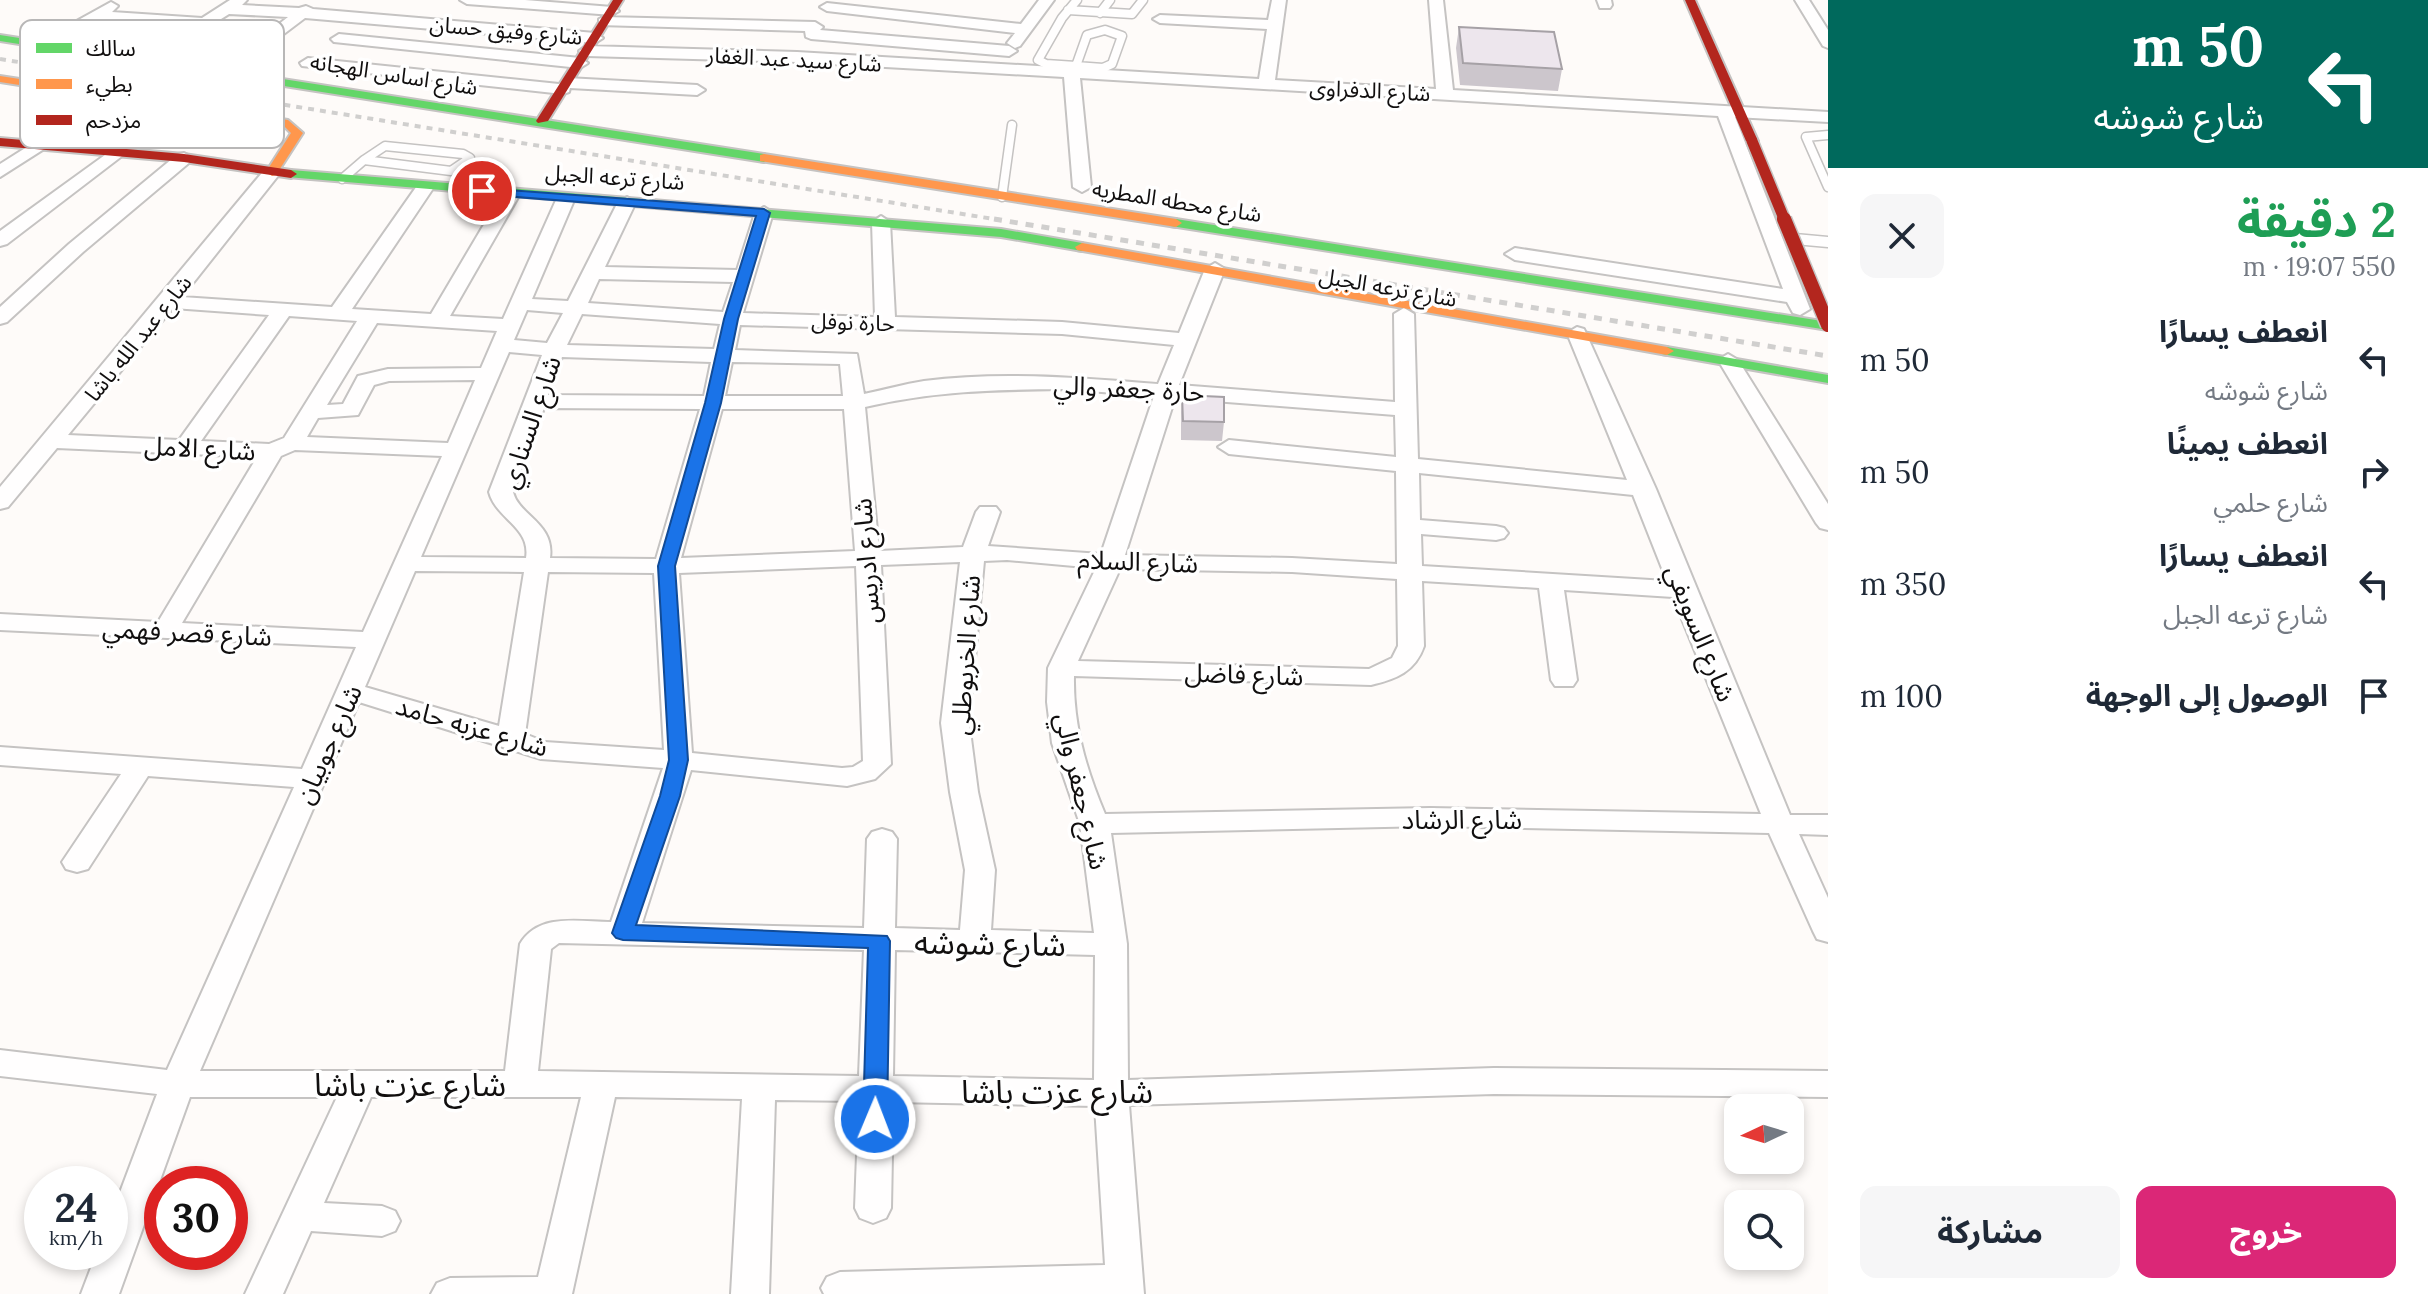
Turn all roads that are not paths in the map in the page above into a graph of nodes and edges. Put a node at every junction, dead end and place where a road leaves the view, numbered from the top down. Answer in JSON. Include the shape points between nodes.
{"nodes":[{"id":1,"x":121,"y":0,"type":"edge"},
{"id":2,"x":319,"y":0,"type":"edge"},
{"id":3,"x":467,"y":0,"type":"edge"},
{"id":4,"x":480,"y":0,"type":"edge"},
{"id":5,"x":1047,"y":0,"type":"edge"},
{"id":6,"x":1077,"y":0,"type":"edge"},
{"id":7,"x":1110,"y":0,"type":"edge"},
{"id":8,"x":1143,"y":0,"type":"edge"},
{"id":9,"x":1279,"y":0,"type":"edge"},
{"id":10,"x":1436,"y":0,"type":"edge"},
{"id":11,"x":1690,"y":0,"type":"edge"},
{"id":12,"x":1802,"y":0,"type":"edge"},
{"id":13,"x":234,"y":2,"type":"edge"},
{"id":14,"x":830,"y":3,"type":"edge"},
{"id":15,"x":1068,"y":10,"type":"junction"},
{"id":16,"x":1100,"y":13,"type":"junction"},
{"id":17,"x":300,"y":14,"type":"junction"},
{"id":18,"x":97,"y":15,"type":"junction"},
{"id":19,"x":1160,"y":19,"type":"dead end"},
{"id":20,"x":88,"y":20,"type":"edge"},
{"id":21,"x":163,"y":20,"type":"edge"},
{"id":22,"x":207,"y":20,"type":"edge"},
{"id":23,"x":685,"y":24,"type":"junction"},
{"id":24,"x":460,"y":25,"type":"junction"},
{"id":25,"x":1275,"y":25,"type":"junction"},
{"id":26,"x":749,"y":26,"type":"junction"},
{"id":27,"x":284,"y":27,"type":"edge"},
{"id":28,"x":1024,"y":29,"type":"junction"},
{"id":29,"x":599,"y":31,"type":"edge"},
{"id":30,"x":813,"y":31,"type":"junction"},
{"id":31,"x":0,"y":38,"type":"edge"},
{"id":32,"x":339,"y":39,"type":"dead end"},
{"id":33,"x":20,"y":41,"type":"edge"},
{"id":34,"x":1828,"y":43,"type":"edge"},
{"id":35,"x":442,"y":49,"type":"junction"},
{"id":36,"x":1009,"y":51,"type":"junction"},
{"id":37,"x":671,"y":54,"type":"junction"},
{"id":38,"x":734,"y":55,"type":"junction"},
{"id":39,"x":797,"y":57,"type":"junction"},
{"id":40,"x":308,"y":63,"type":"dead end"},
{"id":41,"x":0,"y":69,"type":"edge"},
{"id":42,"x":1001,"y":71,"type":"junction"},
{"id":43,"x":1074,"y":71,"type":"junction"},
{"id":44,"x":20,"y":72,"type":"edge"},
{"id":45,"x":421,"y":75,"type":"junction"},
{"id":46,"x":0,"y":79,"type":"edge"},
{"id":47,"x":284,"y":81,"type":"edge"},
{"id":48,"x":20,"y":82,"type":"edge"},
{"id":49,"x":565,"y":86,"type":"junction"},
{"id":50,"x":1266,"y":86,"type":"junction"},
{"id":51,"x":697,"y":90,"type":"dead end"},
{"id":52,"x":1445,"y":94,"type":"junction"},
{"id":53,"x":405,"y":100,"type":"junction"},
{"id":54,"x":1732,"y":111,"type":"junction"},
{"id":55,"x":1828,"y":117,"type":"edge"},
{"id":56,"x":542,"y":121,"type":"junction"},
{"id":57,"x":284,"y":123,"type":"edge"},
{"id":58,"x":1012,"y":125,"type":"dead end"},
{"id":59,"x":1828,"y":135,"type":"edge"},
{"id":60,"x":0,"y":142,"type":"edge"},
{"id":61,"x":20,"y":144,"type":"edge"},
{"id":62,"x":34,"y":148,"type":"edge"},
{"id":63,"x":71,"y":148,"type":"edge"},
{"id":64,"x":116,"y":152,"type":"junction"},
{"id":65,"x":184,"y":158,"type":"junction"},
{"id":66,"x":364,"y":160,"type":"junction"},
{"id":67,"x":0,"y":172,"type":"edge"},
{"id":68,"x":272,"y":172,"type":"junction"},
{"id":69,"x":342,"y":179,"type":"junction"},
{"id":70,"x":425,"y":187,"type":"junction"},
{"id":71,"x":1082,"y":187,"type":"dead end"},
{"id":72,"x":1828,"y":187,"type":"edge"},
{"id":73,"x":511,"y":194,"type":"junction"},
{"id":74,"x":1002,"y":197,"type":"junction"},
{"id":75,"x":566,"y":198,"type":"junction"},
{"id":76,"x":627,"y":202,"type":"junction"},
{"id":77,"x":764,"y":213,"type":"junction"},
{"id":78,"x":881,"y":222,"type":"junction"},
{"id":79,"x":1772,"y":238,"type":"junction"},
{"id":80,"x":0,"y":240,"type":"edge"},
{"id":81,"x":1828,"y":242,"type":"edge"},
{"id":82,"x":1515,"y":254,"type":"dead end"},
{"id":83,"x":592,"y":273,"type":"junction"},
{"id":84,"x":1212,"y":275,"type":"junction"},
{"id":85,"x":744,"y":276,"type":"junction"},
{"id":86,"x":1796,"y":297,"type":"junction"},
{"id":87,"x":168,"y":302,"type":"junction"},
{"id":88,"x":575,"y":308,"type":"junction"},
{"id":89,"x":283,"y":310,"type":"junction"},
{"id":90,"x":338,"y":314,"type":"junction"},
{"id":91,"x":1404,"y":314,"type":"junction"},
{"id":92,"x":370,"y":317,"type":"junction"},
{"id":93,"x":0,"y":318,"type":"edge"},
{"id":94,"x":731,"y":319,"type":"junction"},
{"id":95,"x":437,"y":321,"type":"junction"},
{"id":96,"x":885,"y":322,"type":"junction"},
{"id":97,"x":1804,"y":323,"type":"junction"},
{"id":98,"x":511,"y":325,"type":"junction"},
{"id":99,"x":1828,"y":326,"type":"edge"},
{"id":100,"x":1579,"y":339,"type":"junction"},
{"id":101,"x":1186,"y":340,"type":"junction"},
{"id":102,"x":554,"y":351,"type":"junction"},
{"id":103,"x":725,"y":353,"type":"junction"},
{"id":104,"x":1732,"y":366,"type":"junction"},
{"id":105,"x":489,"y":374,"type":"junction"},
{"id":106,"x":1828,"y":379,"type":"edge"},
{"id":107,"x":1167,"y":389,"type":"junction"},
{"id":108,"x":1828,"y":390,"type":"edge"},
{"id":109,"x":537,"y":401,"type":"junction"},
{"id":110,"x":713,"y":403,"type":"junction"},
{"id":111,"x":854,"y":403,"type":"junction"},
{"id":112,"x":1406,"y":409,"type":"junction"},
{"id":113,"x":312,"y":412,"type":"junction"},
{"id":114,"x":53,"y":441,"type":"junction"},
{"id":115,"x":282,"y":447,"type":"junction"},
{"id":116,"x":1229,"y":447,"type":"dead end"},
{"id":117,"x":185,"y":448,"type":"junction"},
{"id":118,"x":456,"y":450,"type":"junction"},
{"id":119,"x":1407,"y":467,"type":"junction"},
{"id":120,"x":1644,"y":489,"type":"junction"},
{"id":121,"x":0,"y":502,"type":"edge"},
{"id":122,"x":988,"y":512,"type":"dead end"},
{"id":123,"x":1828,"y":523,"type":"edge"},
{"id":124,"x":1409,"y":526,"type":"junction"},
{"id":125,"x":1496,"y":533,"type":"dead end"},
{"id":126,"x":973,"y":553,"type":"junction"},
{"id":127,"x":868,"y":560,"type":"junction"},
{"id":128,"x":1111,"y":562,"type":"junction"},
{"id":129,"x":539,"y":563,"type":"junction"},
{"id":130,"x":407,"y":564,"type":"junction"},
{"id":131,"x":666,"y":566,"type":"junction"},
{"id":132,"x":1409,"y":572,"type":"junction"},
{"id":133,"x":1550,"y":581,"type":"junction"},
{"id":134,"x":1684,"y":590,"type":"junction"},
{"id":135,"x":0,"y":622,"type":"edge"},
{"id":136,"x":165,"y":631,"type":"junction"},
{"id":137,"x":373,"y":640,"type":"junction"},
{"id":138,"x":1061,"y":668,"type":"junction"},
{"id":139,"x":1564,"y":680,"type":"dead end"},
{"id":140,"x":351,"y":691,"type":"junction"},
{"id":141,"x":511,"y":738,"type":"junction"},
{"id":142,"x":0,"y":756,"type":"edge"},
{"id":143,"x":679,"y":760,"type":"junction"},
{"id":144,"x":877,"y":764,"type":"joint"},
{"id":145,"x":140,"y":766,"type":"junction"},
{"id":146,"x":312,"y":779,"type":"junction"},
{"id":147,"x":1095,"y":824,"type":"junction"},
{"id":148,"x":1777,"y":824,"type":"junction"},
{"id":149,"x":1828,"y":825,"type":"edge"},
{"id":150,"x":882,"y":839,"type":"dead end"},
{"id":151,"x":77,"y":862,"type":"dead end"},
{"id":152,"x":1828,"y":931,"type":"edge"},
{"id":153,"x":623,"y":933,"type":"junction"},
{"id":154,"x":879,"y":941,"type":"junction"},
{"id":155,"x":974,"y":943,"type":"junction"},
{"id":156,"x":1111,"y":944,"type":"junction"},
{"id":157,"x":0,"y":1063,"type":"edge"},
{"id":158,"x":178,"y":1084,"type":"junction"},
{"id":159,"x":360,"y":1084,"type":"junction"},
{"id":160,"x":601,"y":1084,"type":"junction"},
{"id":161,"x":1828,"y":1084,"type":"edge"},
{"id":162,"x":520,"y":1085,"type":"junction"},
{"id":163,"x":759,"y":1088,"type":"junction"},
{"id":164,"x":876,"y":1089,"type":"junction"},
{"id":165,"x":1111,"y":1093,"type":"junction"},
{"id":166,"x":873,"y":1208,"type":"dead end"},
{"id":167,"x":300,"y":1216,"type":"junction"},
{"id":168,"x":382,"y":1221,"type":"dead end"},
{"id":169,"x":1124,"y":1287,"type":"edge"},
{"id":170,"x":840,"y":1288,"type":"dead end"},
{"id":171,"x":553,"y":1293,"type":"edge"},
{"id":172,"x":100,"y":1294,"type":"edge"},
{"id":173,"x":264,"y":1294,"type":"edge"},
{"id":174,"x":450,"y":1294,"type":"edge"},
{"id":175,"x":750,"y":1294,"type":"edge"}],
"edges":[{"from":1,"to":18,"type":"street"},
{"from":2,"to":17,"type":"street"},
{"from":3,"to":4,"type":"street"},
{"from":4,"to":24,"type":"street"},
{"from":4,"to":29,"type":"street"},
{"from":5,"to":28,"type":"street"},
{"from":6,"to":15,"type":"lane"},
{"from":7,"to":16,"type":"lane"},
{"from":8,"to":16,"type":"lane","via":[[1132,14]]},
{"from":9,"to":25,"type":"street"},
{"from":10,"to":52,"type":"street"},
{"from":11,"to":54,"type":"street"},
{"from":12,"to":34,"type":"street"},
{"from":13,"to":17,"type":"street","name":"شارع وفيق حسان"},
{"from":13,"to":22,"type":"street"},
{"from":14,"to":28,"type":"street"},
{"from":14,"to":30,"type":"street"},
{"from":15,"to":16,"type":"lane"},
{"from":15,"to":43,"type":"lane","via":[[1038,60]]},
{"from":17,"to":24,"type":"street","name":"شارع وفيق حسان"},
{"from":17,"to":27,"type":"street"},
{"from":18,"to":20,"type":"street"},
{"from":18,"to":21,"type":"street"},
{"from":19,"to":25,"type":"street"},
{"from":23,"to":26,"type":"street"},
{"from":23,"to":29,"type":"street"},
{"from":23,"to":37,"type":"street"},
{"from":24,"to":29,"type":"street","name":"شارع وفيق حسان"},
{"from":24,"to":35,"type":"street"},
{"from":25,"to":50,"type":"street"},
{"from":26,"to":30,"type":"street"},
{"from":26,"to":38,"type":"street"},
{"from":28,"to":36,"type":"street"},
{"from":29,"to":35,"type":"street"},
{"from":29,"to":37,"type":"street","name":"شارع سيد عبد الغفار"},
{"from":29,"to":49,"type":"street"},
{"from":30,"to":36,"type":"street"},
{"from":30,"to":39,"type":"street"},
{"from":31,"to":33,"type":"street","name":"شارع اساس الهجانه"},
{"from":32,"to":35,"type":"street"},
{"from":35,"to":45,"type":"street"},
{"from":36,"to":42,"type":"street"},
{"from":37,"to":38,"type":"street","name":"شارع سيد عبد الغفار"},
{"from":38,"to":39,"type":"street","name":"شارع سيد عبد الغفار"},
{"from":39,"to":42,"type":"street","name":"شارع سيد عبد الغفار"},
{"from":40,"to":45,"type":"street"},
{"from":41,"to":44,"type":"street"},
{"from":42,"to":43,"type":"street","name":"شارع الدفراوى"},
{"from":43,"to":43,"type":"lane","via":[[1111,66],[1122,36],[1105,30],[1089,33]]},
{"from":43,"to":50,"type":"street","name":"شارع الدفراوى"},
{"from":43,"to":71,"type":"street"},
{"from":45,"to":49,"type":"street"},
{"from":45,"to":53,"type":"street"},
{"from":46,"to":48,"type":"street"},
{"from":47,"to":53,"type":"street","name":"شارع اساس الهجانه"},
{"from":49,"to":51,"type":"street"},
{"from":49,"to":56,"type":"street"},
{"from":50,"to":52,"type":"street","name":"شارع الدفراوى"},
{"from":52,"to":54,"type":"street","name":"شارع الدفراوى"},
{"from":53,"to":56,"type":"street","name":"شارع اساس الهجانه"},
{"from":54,"to":55,"type":"street","name":"شارع الدفراوى"},
{"from":54,"to":79,"type":"street"},
{"from":54,"to":99,"type":"street","bridge":true,"via":[[1752,141]]},
{"from":56,"to":74,"type":"street","name":"شارع محطه المطريه"},
{"from":57,"to":68,"type":"street","via":[[294,128],[295,138]]},
{"from":58,"to":74,"type":"lane"},
{"from":59,"to":72,"type":"lane","via":[[1806,137]]},
{"from":60,"to":61,"type":"street","name":"شارع ترعه الجبل"},
{"from":62,"to":67,"type":"street"},
{"from":63,"to":64,"type":"street","name":"شارع ترعه الجبل"},
{"from":64,"to":65,"type":"street","name":"شارع ترعه الجبل"},
{"from":64,"to":80,"type":"street"},
{"from":65,"to":68,"type":"street","name":"شارع ترعه الجبل"},
{"from":65,"to":93,"type":"street"},
{"from":66,"to":66,"type":"lane","via":[[393,146],[470,158],[451,171]]},
{"from":66,"to":69,"type":"lane"},
{"from":68,"to":69,"type":"street","name":"شارع ترعه الجبل"},
{"from":68,"to":87,"type":"street","name":"شارع عبد الله باشا"},
{"from":69,"to":70,"type":"street","name":"شارع ترعه الجبل"},
{"from":70,"to":73,"type":"street","name":"شارع ترعه الجبل"},
{"from":70,"to":90,"type":"street"},
{"from":73,"to":75,"type":"street","name":"شارع ترعه الجبل"},
{"from":73,"to":95,"type":"street"},
{"from":74,"to":97,"type":"street","name":"شارع محطه المطريه"},
{"from":75,"to":76,"type":"street","name":"شارع ترعه الجبل"},
{"from":75,"to":98,"type":"street","name":"شارع جوبيان"},
{"from":76,"to":77,"type":"street","name":"شارع ترعه الجبل"},
{"from":76,"to":83,"type":"street","name":"شارع السناري"},
{"from":77,"to":78,"type":"street","name":"شارع ترعه الجبل"},
{"from":77,"to":85,"type":"street"},
{"from":78,"to":84,"type":"street","name":"شارع ترعه الجبل","via":[[1001,233]]},
{"from":78,"to":96,"type":"street"},
{"from":79,"to":81,"type":"lane"},
{"from":79,"to":86,"type":"street"},
{"from":82,"to":86,"type":"street"},
{"from":83,"to":85,"type":"street"},
{"from":83,"to":88,"type":"street","name":"شارع السناري"},
{"from":84,"to":91,"type":"street","name":"شارع ترعه الجبل"},
{"from":84,"to":100,"type":"street","name":"شارع ترعه الجبل"},
{"from":84,"to":101,"type":"street","name":"شارع جعفر والي"},
{"from":85,"to":94,"type":"street"},
{"from":86,"to":97,"type":"street"},
{"from":87,"to":89,"type":"street"},
{"from":87,"to":114,"type":"street","name":"شارع عبد الله باشا"},
{"from":88,"to":94,"type":"street","name":"حارة نوفل"},
{"from":88,"to":98,"type":"street","name":"حارة نوفل"},
{"from":88,"to":102,"type":"street","name":"شارع السناري"},
{"from":89,"to":90,"type":"street"},
{"from":89,"to":117,"type":"street"},
{"from":90,"to":92,"type":"street"},
{"from":91,"to":100,"type":"street","name":"شارع ترعه الجبل"},
{"from":91,"to":112,"type":"street"},
{"from":92,"to":95,"type":"street"},
{"from":92,"to":113,"type":"street","name":"شارع الامل"},
{"from":94,"to":96,"type":"street","name":"حارة نوفل"},
{"from":94,"to":103,"type":"street"},
{"from":95,"to":98,"type":"street"},
{"from":96,"to":101,"type":"street","name":"حارة نوفل","via":[[1062,328]]},
{"from":97,"to":99,"type":"street","name":"شارع محطه المطريه"},
{"from":98,"to":102,"type":"street"},
{"from":98,"to":105,"type":"street","name":"شارع جوبيان"},
{"from":100,"to":104,"type":"street","name":"شارع ترعه الجبل"},
{"from":100,"to":120,"type":"street","name":"شارع السويفي"},
{"from":101,"to":107,"type":"street","name":"شارع جعفر والي"},
{"from":102,"to":103,"type":"street"},
{"from":102,"to":109,"type":"street","name":"شارع السناري"},
{"from":103,"to":110,"type":"street"},
{"from":103,"to":111,"type":"street","name":"شارع ادريس","via":[[850,358]]},
{"from":104,"to":106,"type":"street","name":"شارع ترعه الجبل"},
{"from":104,"to":108,"type":"street","name":"شارع ترعه الجبل"},
{"from":104,"to":123,"type":"street"},
{"from":105,"to":113,"type":"street","via":[[388,375],[366,381],[350,410]]},
{"from":105,"to":118,"type":"street","name":"شارع جوبيان"},
{"from":107,"to":111,"type":"street","name":"حارة جعفر والي","via":[[962,384]]},
{"from":107,"to":112,"type":"street","name":"حارة جعفر والي"},
{"from":107,"to":128,"type":"street","name":"شارع جعفر والي"},
{"from":109,"to":110,"type":"street","name":"حارة جعفر والي"},
{"from":109,"to":129,"type":"street","name":"شارع السناري","via":[[501,492],[504,504],[526,522],[540,546]]},
{"from":110,"to":111,"type":"street","name":"حارة جعفر والي"},
{"from":110,"to":131,"type":"street"},
{"from":111,"to":127,"type":"street","name":"شارع ادريس"},
{"from":112,"to":119,"type":"street"},
{"from":113,"to":115,"type":"street","name":"شارع الامل"},
{"from":114,"to":117,"type":"street","name":"شارع الامل"},
{"from":114,"to":121,"type":"street","name":"شارع عبد الله باشا"},
{"from":115,"to":117,"type":"street","name":"شارع الامل"},
{"from":115,"to":118,"type":"street"},
{"from":115,"to":136,"type":"street"},
{"from":116,"to":119,"type":"street"},
{"from":118,"to":130,"type":"street","name":"شارع جوبيان"},
{"from":119,"to":120,"type":"street"},
{"from":119,"to":124,"type":"street"},
{"from":120,"to":134,"type":"street","name":"شارع السويفي"},
{"from":122,"to":126,"type":"street","name":"شارع الخربوطلي"},
{"from":124,"to":125,"type":"street"},
{"from":124,"to":132,"type":"street"},
{"from":126,"to":127,"type":"street","name":"شارع السلام"},
{"from":126,"to":128,"type":"street","name":"شارع السلام"},
{"from":126,"to":155,"type":"street","name":"شارع الخربوطلي","via":[[955,723],[980,870]]},
{"from":127,"to":131,"type":"street","name":"شارع السلام"},
{"from":127,"to":144,"type":"street","name":"شارع ادريس"},
{"from":128,"to":132,"type":"street","name":"شارع السلام"},
{"from":128,"to":138,"type":"street","name":"شارع جعفر والي"},
{"from":129,"to":130,"type":"street","name":"شارع السلام"},
{"from":129,"to":131,"type":"street","name":"شارع السلام"},
{"from":129,"to":141,"type":"street","name":"شارع السناري"},
{"from":130,"to":137,"type":"street","name":"شارع جوبيان"},
{"from":131,"to":143,"type":"street"},
{"from":132,"to":133,"type":"street","name":"شارع السلام"},
{"from":132,"to":138,"type":"street","name":"شارع فاضل","via":[[1411,646],[1407,660],[1393,671],[1371,677]]},
{"from":133,"to":134,"type":"street","name":"شارع السلام"},
{"from":133,"to":139,"type":"street"},
{"from":134,"to":148,"type":"street","name":"شارع السويفي"},
{"from":135,"to":136,"type":"street","name":"شارع قصر فهمي"},
{"from":136,"to":137,"type":"street","name":"شارع قصر فهمي"},
{"from":137,"to":140,"type":"street","name":"شارع جوبيان"},
{"from":138,"to":147,"type":"street","name":"شارع جعفر والي","via":[[1066,743]]},
{"from":140,"to":141,"type":"street","name":"شارع عزبه حامد"},
{"from":140,"to":146,"type":"street","name":"شارع جوبيان"},
{"from":141,"to":143,"type":"street","name":"شارع عزبه حامد","via":[[541,750]]},
{"from":142,"to":145,"type":"street"},
{"from":143,"to":144,"type":"street","name":"شارع عزبه حامد","via":[[842,777],[857,777]]},
{"from":143,"to":153,"type":"street"},
{"from":145,"to":146,"type":"street"},
{"from":145,"to":151,"type":"street"},
{"from":146,"to":158,"type":"street","name":"شارع جوبيان"},
{"from":147,"to":148,"type":"street","name":"شارع الرشاد","via":[[1430,817]]},
{"from":147,"to":156,"type":"street","name":"شارع جعفر والي"},
{"from":148,"to":149,"type":"street","name":"شارع الرشاد"},
{"from":148,"to":152,"type":"street","name":"شارع السويفي"},
{"from":150,"to":154,"type":"street"},
{"from":153,"to":154,"type":"street","name":"شارع شوشه"},
{"from":153,"to":162,"type":"street","name":"شارع شوشه","via":[[562,930],[536,944]]},
{"from":154,"to":155,"type":"street","name":"شارع شوشه"},
{"from":154,"to":164,"type":"street"},
{"from":155,"to":156,"type":"street","name":"شارع شوشه"},
{"from":156,"to":165,"type":"street","name":"شارع جعفر والي"},
{"from":157,"to":158,"type":"street","name":"شارع عزت باشا"},
{"from":158,"to":159,"type":"street","name":"شارع عزت باشا"},
{"from":158,"to":172,"type":"street","name":"شارع جوبيان"},
{"from":159,"to":162,"type":"street","name":"شارع عزت باشا"},
{"from":159,"to":167,"type":"street"},
{"from":160,"to":162,"type":"street","name":"شارع عزت باشا"},
{"from":160,"to":163,"type":"street","name":"شارع عزت باشا"},
{"from":160,"to":171,"type":"street"},
{"from":161,"to":165,"type":"street","name":"شارع عزت باشا","via":[[1494,1081]]},
{"from":163,"to":164,"type":"street","name":"شارع عزت باشا"},
{"from":163,"to":175,"type":"street"},
{"from":164,"to":165,"type":"street","name":"شارع عزت باشا"},
{"from":164,"to":166,"type":"street"},
{"from":165,"to":169,"type":"street","name":"شارع جعفر والي"},
{"from":167,"to":168,"type":"street"},
{"from":167,"to":173,"type":"street"},
{"from":169,"to":170,"type":"street"},
{"from":171,"to":174,"type":"street"}]}
